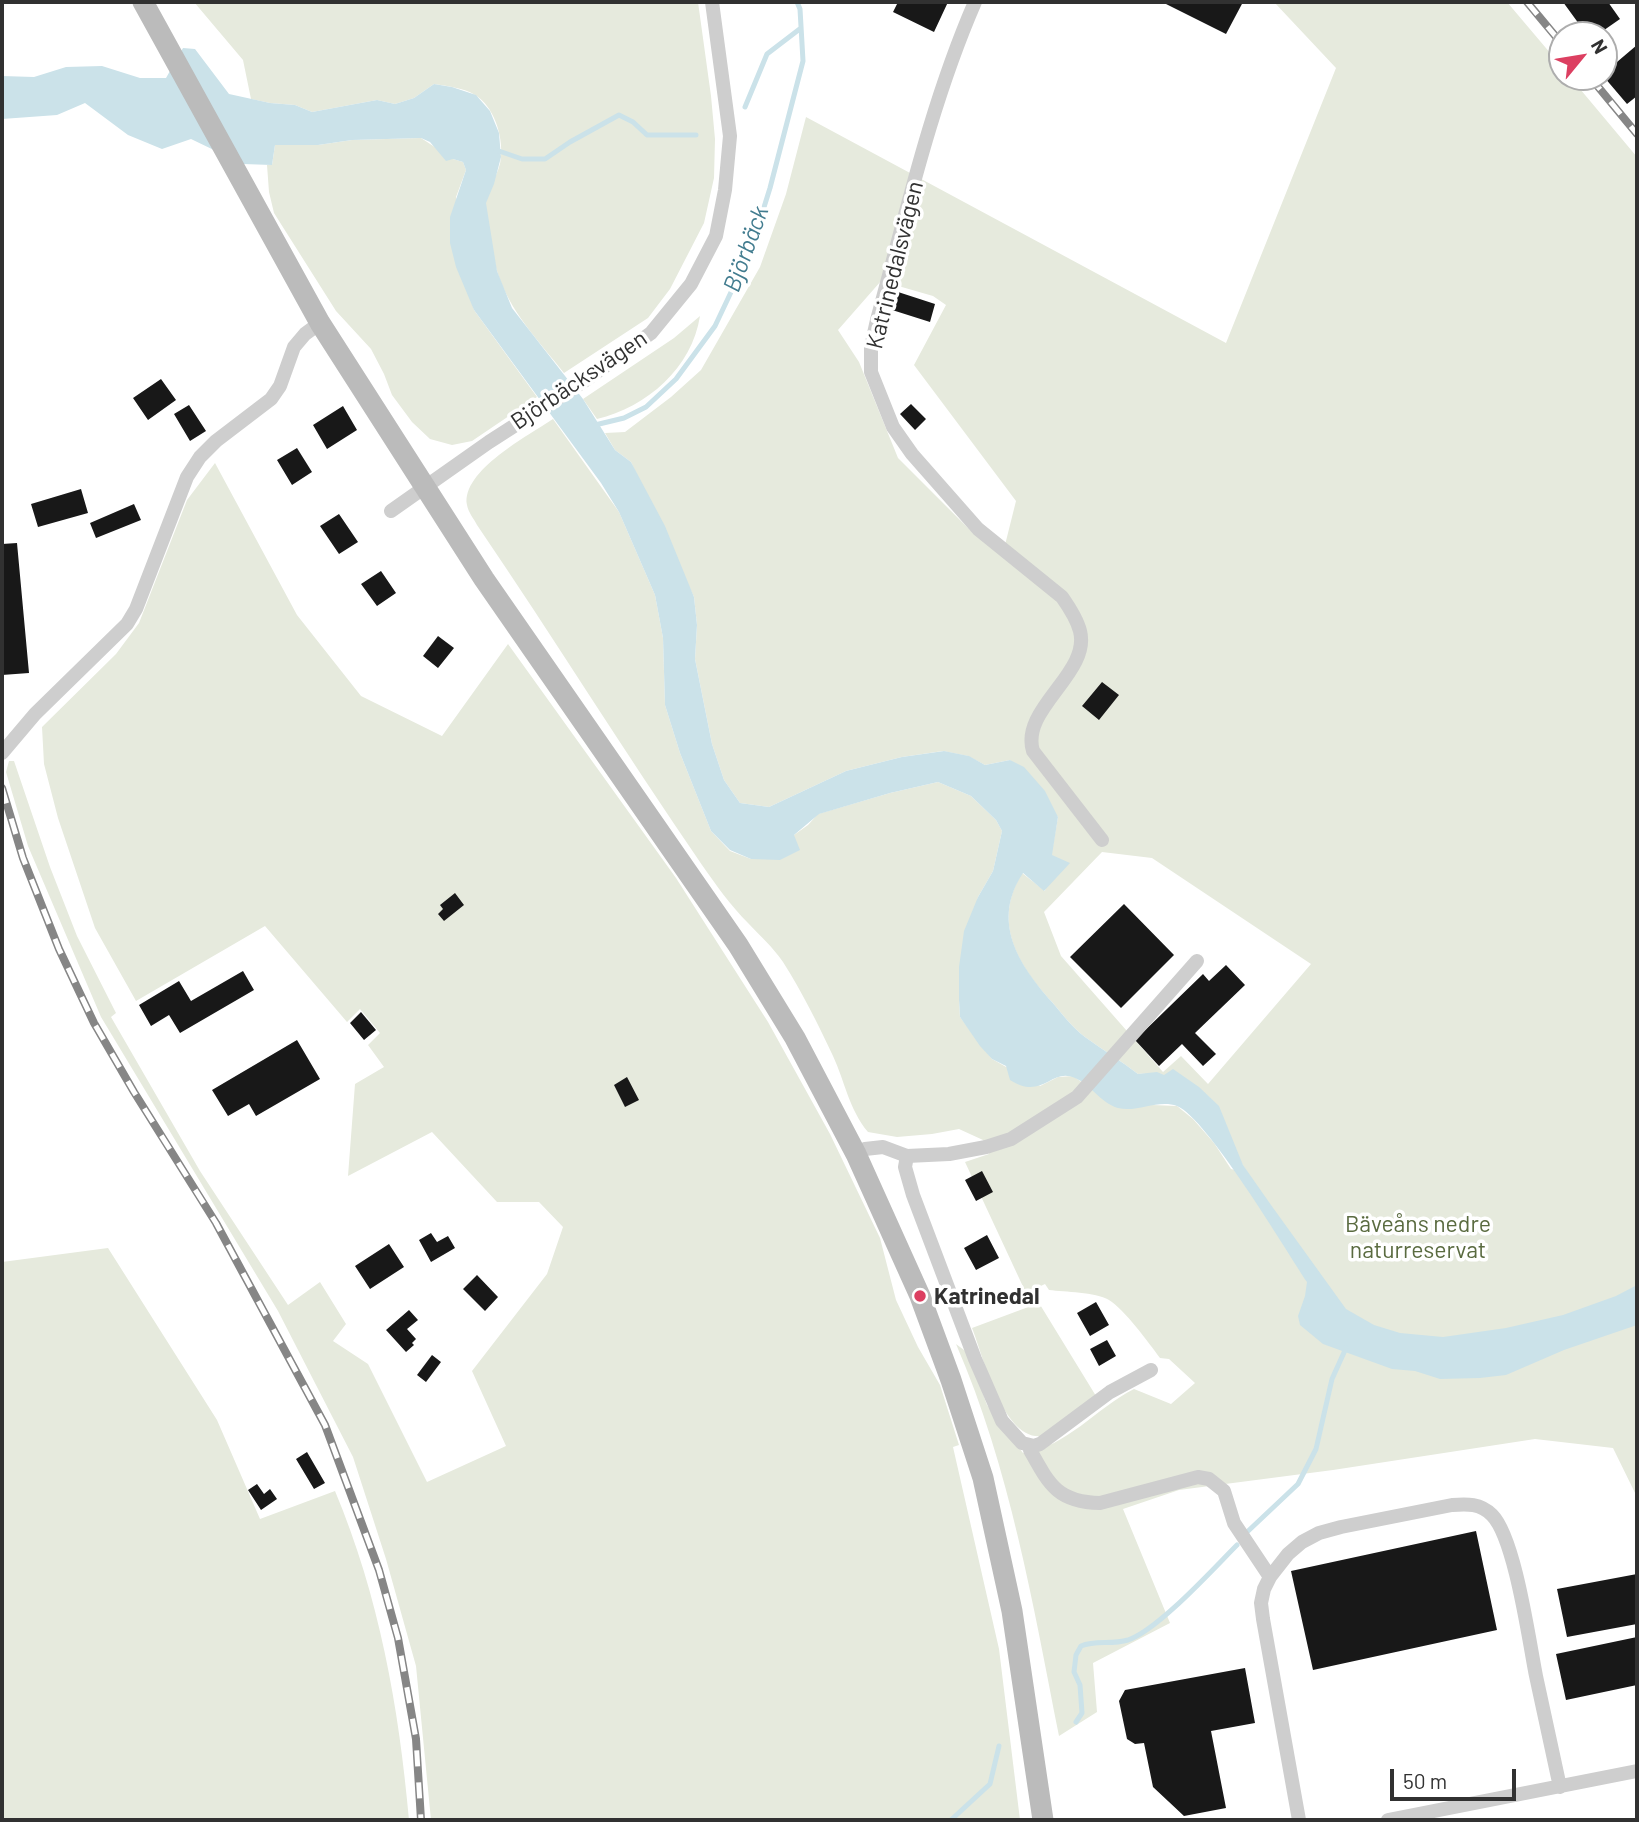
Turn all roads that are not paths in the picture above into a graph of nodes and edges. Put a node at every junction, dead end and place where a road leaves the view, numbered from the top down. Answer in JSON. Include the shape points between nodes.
{"nodes":[{"id":1,"x":143,"y":2,"type":"edge"},
{"id":2,"x":712,"y":2,"type":"edge"},
{"id":3,"x":975,"y":2,"type":"edge"},
{"id":4,"x":320,"y":323,"type":"junction"},
{"id":5,"x":424,"y":488,"type":"junction"},
{"id":6,"x":391,"y":511,"type":"dead end"},
{"id":7,"x":2,"y":753,"type":"edge"},
{"id":8,"x":1102,"y":840,"type":"dead end"},
{"id":9,"x":1197,"y":961,"type":"dead end"},
{"id":10,"x":856,"y":1154,"type":"junction"},
{"id":11,"x":906,"y":1156,"type":"junction"},
{"id":12,"x":1151,"y":1370,"type":"dead end"},
{"id":13,"x":1030,"y":1446,"type":"junction"},
{"id":14,"x":1270,"y":1577,"type":"junction"},
{"id":15,"x":1637,"y":1771,"type":"edge"},
{"id":16,"x":1560,"y":1787,"type":"junction"},
{"id":17,"x":1043,"y":1820,"type":"edge"},
{"id":18,"x":1299,"y":1820,"type":"edge"},
{"id":19,"x":1388,"y":1820,"type":"edge"}],
"edges":[{"from":1,"to":4,"type":"street"},
{"from":2,"to":5,"type":"street","name":"Björbäcksvägen","via":[[730,136],[716,236],[691,284],[651,333]]},
{"from":3,"to":8,"type":"street","name":"Katrinedalsvägen","via":[[920,164],[877,320],[872,372],[893,427],[912,454],[978,530],[1062,597],[1070,609],[1081,632],[1080,654],[1034,727],[1031,742],[1033,751]]},
{"from":4,"to":5,"type":"street"},
{"from":4,"to":7,"type":"street","via":[[294,346],[271,400],[216,441],[187,477],[127,624]]},
{"from":5,"to":6,"type":"street","name":"Björbäcksvägen"},
{"from":5,"to":10,"type":"street","via":[[738,945],[795,1038]]},
{"from":9,"to":11,"type":"street","via":[[1077,1097],[1011,1139],[949,1154]]},
{"from":10,"to":11,"type":"street","via":[[883,1147]]},
{"from":10,"to":17,"type":"street","via":[[920,1296],[983,1478],[1012,1611]]},
{"from":11,"to":13,"type":"street","via":[[913,1195],[975,1359],[1002,1421]]},
{"from":12,"to":13,"type":"street","via":[[1110,1392],[1040,1444]]},
{"from":13,"to":14,"type":"street","via":[[1052,1487],[1083,1503],[1100,1503],[1198,1477],[1209,1479],[1224,1491],[1234,1523]]},
{"from":14,"to":16,"type":"street","via":[[1287,1554],[1319,1533],[1452,1505],[1484,1508],[1503,1533],[1511,1558]]},
{"from":14,"to":18,"type":"street","via":[[1261,1603]]},
{"from":15,"to":16,"type":"street"},
{"from":16,"to":19,"type":"street"}]}
